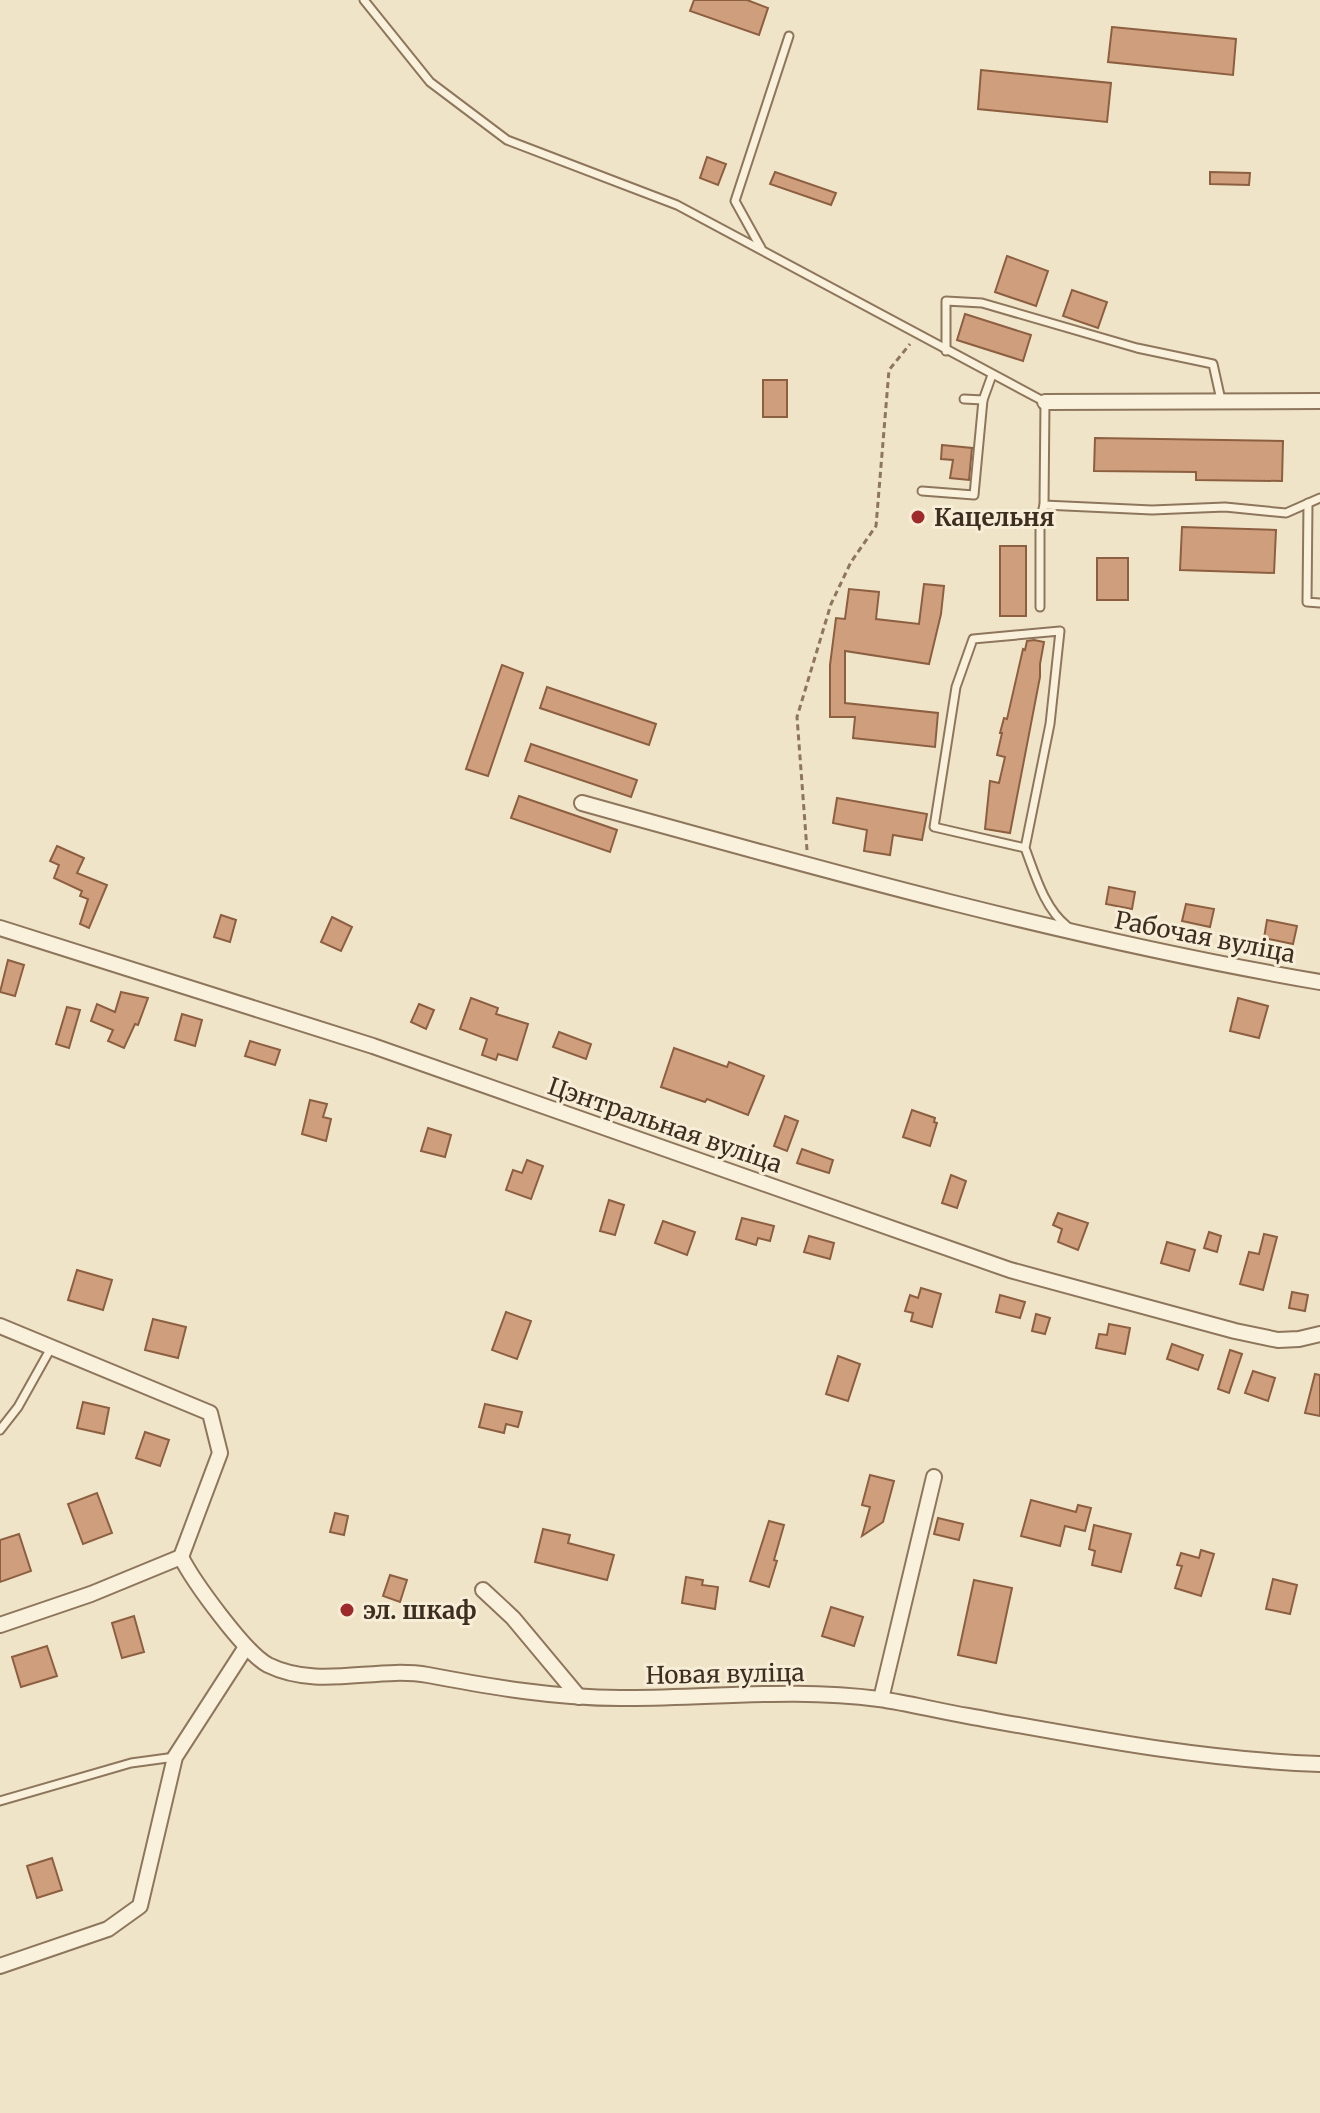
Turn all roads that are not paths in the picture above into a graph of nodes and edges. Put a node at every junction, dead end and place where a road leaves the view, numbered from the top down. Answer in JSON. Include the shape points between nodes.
{"nodes":[{"id":1,"x":364,"y":0,"type":"edge"},
{"id":2,"x":789,"y":36,"type":"dead end"},
{"id":3,"x":762,"y":250,"type":"junction"},
{"id":4,"x":946,"y":351,"type":"junction"},
{"id":5,"x":992,"y":375,"type":"junction"},
{"id":6,"x":964,"y":399,"type":"dead end"},
{"id":7,"x":983,"y":400,"type":"junction"},
{"id":8,"x":1221,"y":400,"type":"junction"},
{"id":9,"x":1320,"y":401,"type":"edge"},
{"id":10,"x":1045,"y":402,"type":"junction"},
{"id":11,"x":922,"y":491,"type":"dead end"},
{"id":12,"x":1320,"y":498,"type":"edge"},
{"id":13,"x":1308,"y":503,"type":"junction"},
{"id":14,"x":1044,"y":505,"type":"junction"},
{"id":15,"x":1320,"y":603,"type":"edge"},
{"id":16,"x":1040,"y":607,"type":"dead end"},
{"id":17,"x":582,"y":803,"type":"dead end"},
{"id":18,"x":1025,"y":848,"type":"junction"},
{"id":19,"x":0,"y":928,"type":"edge"},
{"id":20,"x":1082,"y":935,"type":"junction"},
{"id":21,"x":1320,"y":982,"type":"edge"},
{"id":22,"x":0,"y":1326,"type":"edge"},
{"id":23,"x":1320,"y":1334,"type":"edge"},
{"id":24,"x":51,"y":1348,"type":"junction"},
{"id":25,"x":0,"y":1430,"type":"edge"},
{"id":26,"x":934,"y":1477,"type":"dead end"},
{"id":27,"x":181,"y":1557,"type":"junction"},
{"id":28,"x":483,"y":1590,"type":"dead end"},
{"id":29,"x":0,"y":1625,"type":"edge"},
{"id":30,"x":246,"y":1647,"type":"junction"},
{"id":31,"x":579,"y":1697,"type":"junction"},
{"id":32,"x":881,"y":1699,"type":"junction"},
{"id":33,"x":175,"y":1757,"type":"junction"},
{"id":34,"x":1320,"y":1764,"type":"edge"},
{"id":35,"x":0,"y":1801,"type":"edge"},
{"id":36,"x":0,"y":1966,"type":"edge"}],
"edges":[{"from":1,"to":3,"type":"lane","via":[[430,82],[507,140],[677,205]]},
{"from":2,"to":3,"type":"lane","via":[[735,201]]},
{"from":3,"to":4,"type":"lane"},
{"from":4,"to":5,"type":"lane"},
{"from":4,"to":8,"type":"lane","via":[[946,301],[982,303],[1213,364]]},
{"from":5,"to":7,"type":"lane"},
{"from":5,"to":10,"type":"lane"},
{"from":6,"to":7,"type":"lane"},
{"from":7,"to":11,"type":"lane","via":[[974,495]]},
{"from":8,"to":9,"type":"street"},
{"from":8,"to":10,"type":"street"},
{"from":10,"to":14,"type":"lane"},
{"from":12,"to":13,"type":"lane"},
{"from":13,"to":14,"type":"lane","via":[[1286,513]]},
{"from":13,"to":15,"type":"lane","via":[[1307,602]]},
{"from":14,"to":16,"type":"lane"},
{"from":17,"to":20,"type":"street","name":"Рабочая вуліца"},
{"from":18,"to":18,"type":"lane","via":[[1050,724],[1060,631],[973,639],[956,687],[934,827]]},
{"from":18,"to":20,"type":"lane","via":[[1038,885],[1059,920]]},
{"from":19,"to":23,"type":"street","name":"Цэнтральная вуліца","via":[[373,1046],[1010,1270],[1278,1340]]},
{"from":20,"to":21,"type":"street","name":"Рабочая вуліца"},
{"from":22,"to":24,"type":"street"},
{"from":24,"to":25,"type":"lane"},
{"from":24,"to":27,"type":"street","via":[[210,1413],[220,1453]]},
{"from":26,"to":32,"type":"street"},
{"from":27,"to":29,"type":"street"},
{"from":27,"to":30,"type":"street","name":"Новая вуліца"},
{"from":28,"to":31,"type":"street"},
{"from":30,"to":31,"type":"street","name":"Новая вуліца","via":[[266,1664],[309,1678],[414,1673]]},
{"from":30,"to":33,"type":"street"},
{"from":31,"to":32,"type":"street","name":"Новая вуліца","via":[[817,1694]]},
{"from":32,"to":34,"type":"street","name":"Новая вуліца","via":[[1180,1751]]},
{"from":33,"to":35,"type":"lane","via":[[131,1763]]},
{"from":33,"to":36,"type":"street","via":[[140,1906],[108,1929]]}]}
